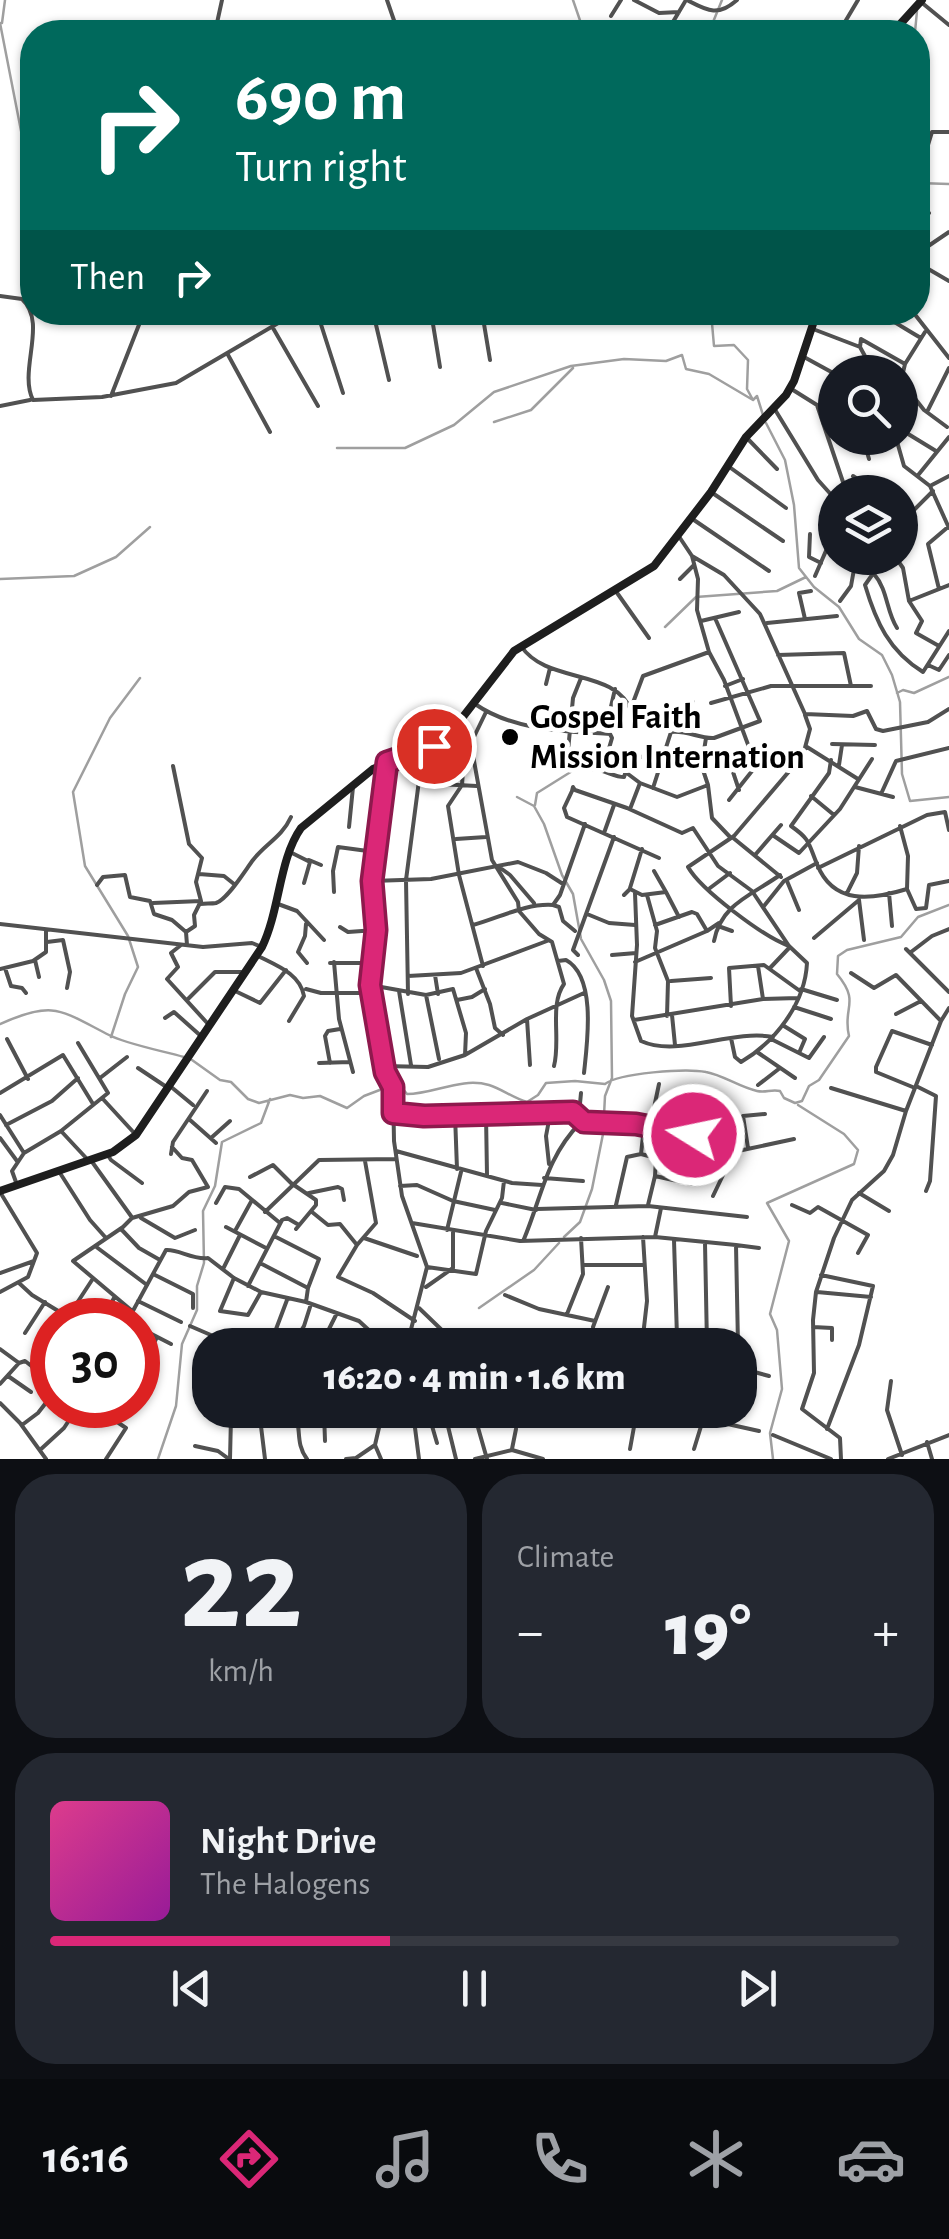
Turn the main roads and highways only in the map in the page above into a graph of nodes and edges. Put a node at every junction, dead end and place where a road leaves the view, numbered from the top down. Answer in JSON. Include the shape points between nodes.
{"nodes":[{"id":1,"x":922,"y":1,"type":"edge"},
{"id":2,"x":904,"y":20,"type":"edge"},
{"id":3,"x":813,"y":325,"type":"edge"},
{"id":4,"x":0,"y":1191,"type":"edge"}],
"edges":[{"from":1,"to":2,"type":"main road"},
{"from":3,"to":4,"type":"main road","via":[[790,388],[654,566],[521,646],[450,736],[354,782],[301,828],[259,951],[136,1135],[107,1154]]}]}
